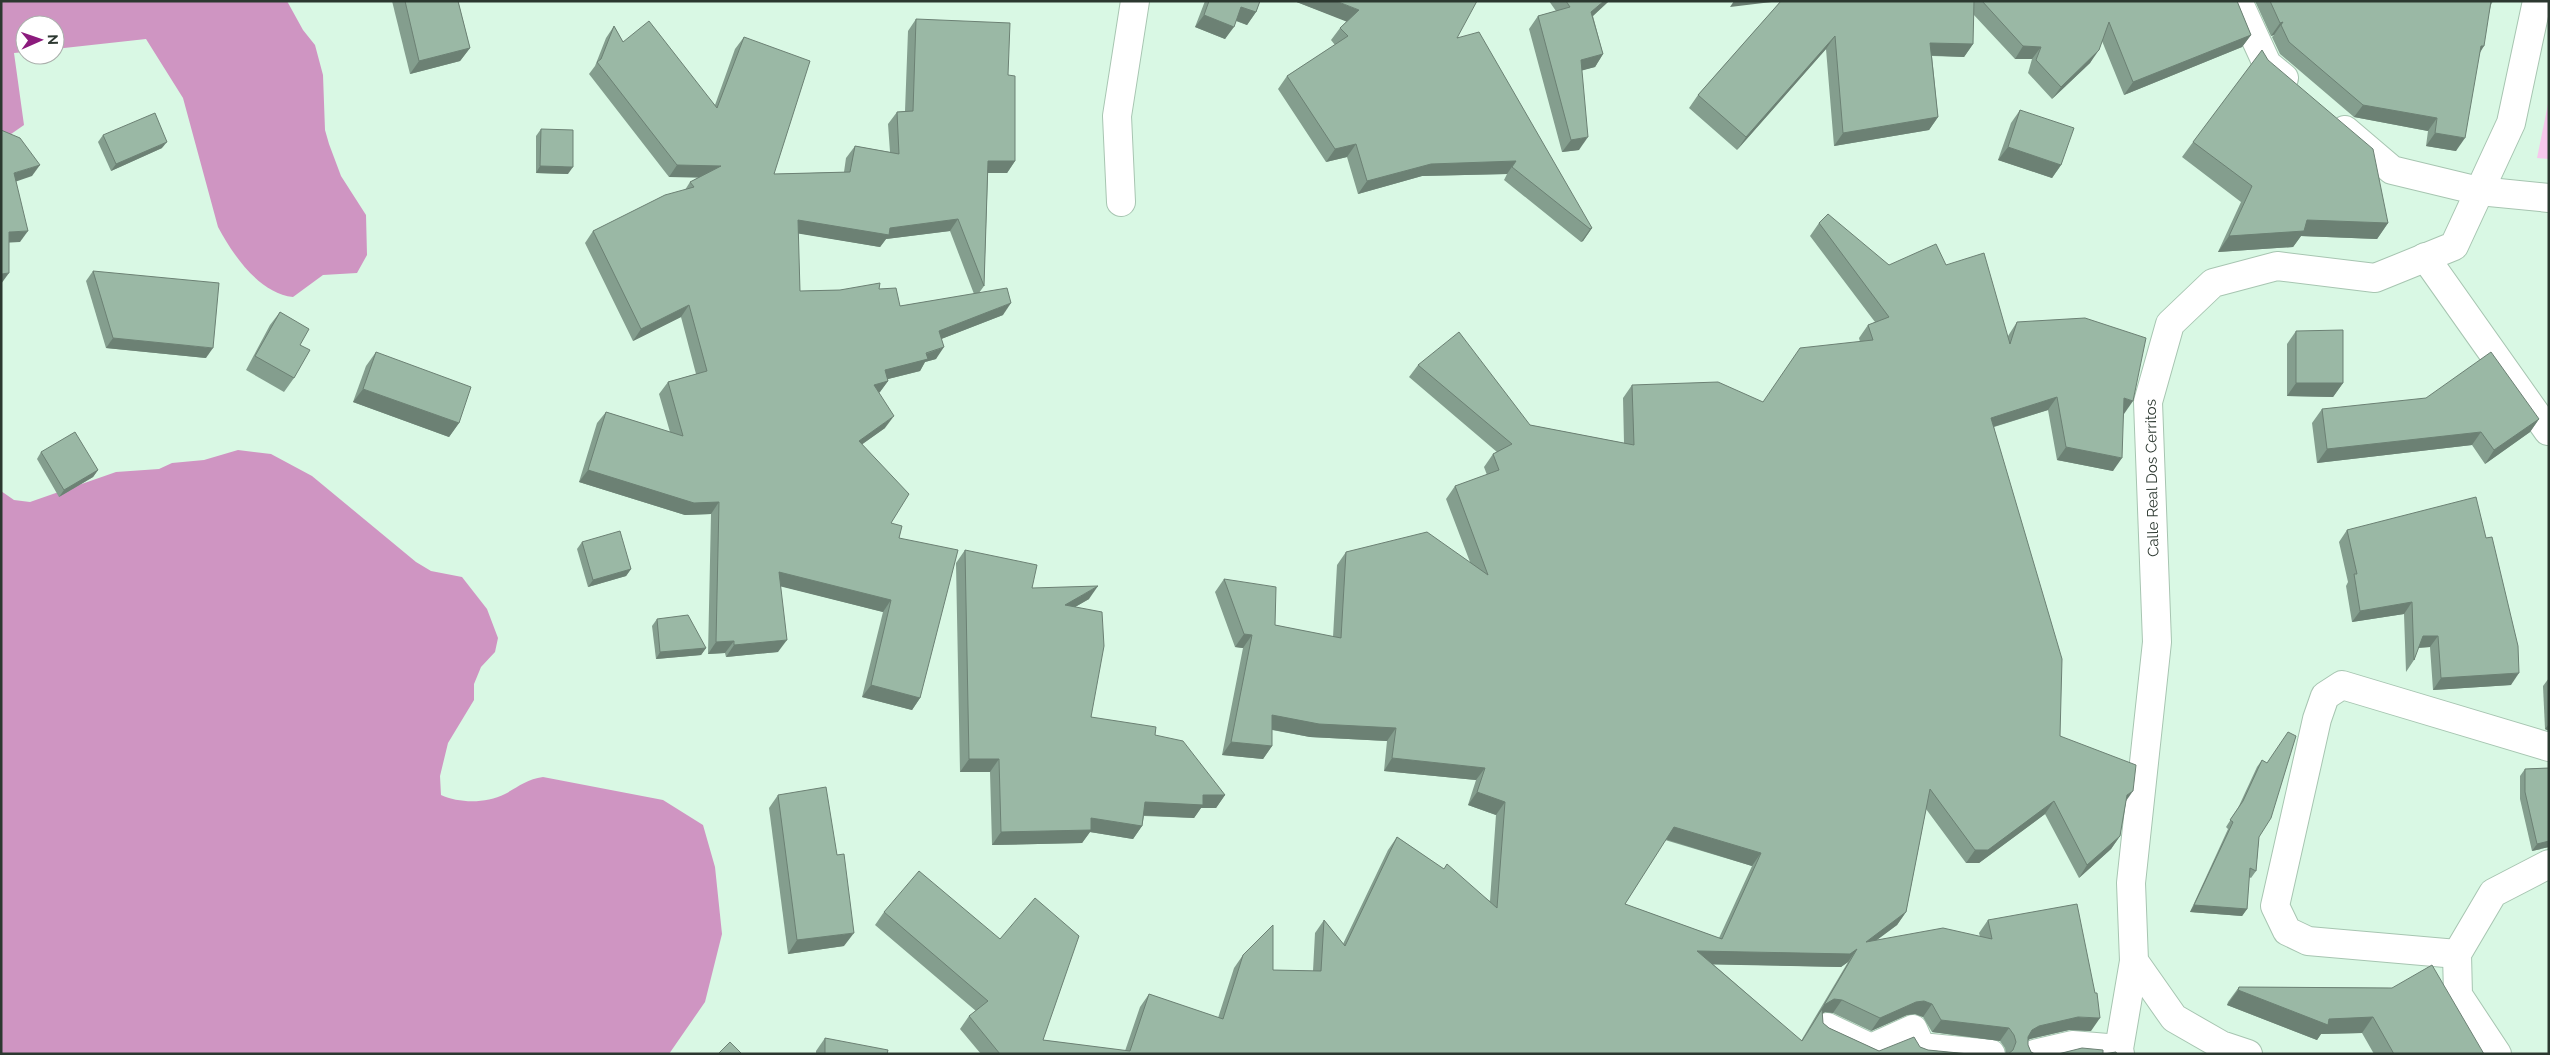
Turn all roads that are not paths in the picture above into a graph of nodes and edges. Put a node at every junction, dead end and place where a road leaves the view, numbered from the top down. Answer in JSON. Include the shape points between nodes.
{"nodes":[{"id":1,"x":1135,"y":1,"type":"edge"},
{"id":2,"x":2537,"y":1,"type":"edge"},
{"id":3,"x":2239,"y":2,"type":"edge"},
{"id":4,"x":2304,"y":95,"type":"edge"},
{"id":5,"x":2326,"y":114,"type":"edge"},
{"id":6,"x":2480,"y":190,"type":"junction"},
{"id":7,"x":2549,"y":198,"type":"edge"},
{"id":8,"x":1121,"y":202,"type":"dead end"},
{"id":9,"x":2425,"y":257,"type":"junction"},
{"id":10,"x":2548,"y":431,"type":"edge"},
{"id":11,"x":2549,"y":747,"type":"edge"},
{"id":12,"x":2549,"y":864,"type":"edge"},
{"id":13,"x":2457,"y":954,"type":"junction"},
{"id":14,"x":2134,"y":961,"type":"junction"},
{"id":15,"x":1827,"y":1027,"type":"edge"},
{"id":16,"x":2119,"y":1051,"type":"edge"},
{"id":17,"x":1991,"y":1054,"type":"edge"},
{"id":18,"x":2034,"y":1054,"type":"edge"},
{"id":19,"x":2248,"y":1054,"type":"edge"},
{"id":20,"x":2497,"y":1054,"type":"edge"}],
"edges":[{"from":1,"to":8,"type":"street","via":[[1118,116]]},
{"from":2,"to":6,"type":"street","name":"Calle Real Dos Cerritos","via":[[2512,124]]},
{"from":3,"to":4,"type":"street","via":[[2267,64]]},
{"from":5,"to":6,"type":"street","via":[[2392,170]]},
{"from":6,"to":7,"type":"street"},
{"from":6,"to":9,"type":"street","name":"Calle Real Dos Cerritos","via":[[2454,246]]},
{"from":9,"to":10,"type":"street"},
{"from":9,"to":14,"type":"street","name":"Calle Real Dos Cerritos","via":[[2375,278],[2277,266],[2213,283],[2170,324],[2148,402],[2157,642],[2131,883]]},
{"from":11,"to":13,"type":"street","via":[[2342,685],[2325,696],[2275,906],[2287,930],[2308,941]]},
{"from":12,"to":13,"type":"street","via":[[2493,893]]},
{"from":13,"to":20,"type":"street","via":[[2458,995]]},
{"from":14,"to":16,"type":"street","name":"Calle Real Dos Cerritos"},
{"from":14,"to":19,"type":"street","via":[[2174,1018],[2222,1045]]},
{"from":15,"to":17,"type":"street","via":[[1871,1048],[1913,1029],[1921,1047]]},
{"from":16,"to":18,"type":"street","via":[[2072,1045]]}]}
